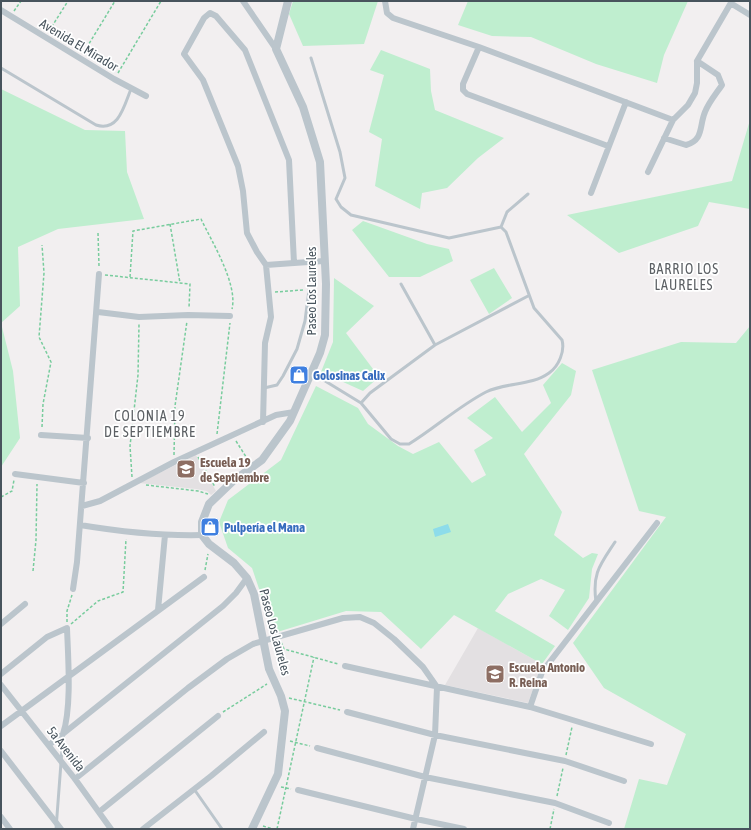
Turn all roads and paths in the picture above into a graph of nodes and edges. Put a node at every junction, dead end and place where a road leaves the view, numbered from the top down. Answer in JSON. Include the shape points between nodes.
{"nodes":[{"id":1,"x":21,"y":1,"type":"edge"},
{"id":2,"x":68,"y":1,"type":"edge"},
{"id":3,"x":115,"y":1,"type":"edge"},
{"id":4,"x":161,"y":1,"type":"edge"},
{"id":5,"x":243,"y":1,"type":"edge"},
{"id":6,"x":288,"y":1,"type":"edge"},
{"id":7,"x":385,"y":1,"type":"edge"},
{"id":8,"x":732,"y":2,"type":"edge"},
{"id":9,"x":1,"y":10,"type":"edge"},
{"id":10,"x":750,"y":15,"type":"edge"},
{"id":11,"x":11,"y":16,"type":"junction"},
{"id":12,"x":45,"y":38,"type":"junction"},
{"id":13,"x":478,"y":47,"type":"junction"},
{"id":14,"x":276,"y":49,"type":"junction"},
{"id":15,"x":311,"y":58,"type":"dead end"},
{"id":16,"x":80,"y":59,"type":"junction"},
{"id":17,"x":697,"y":61,"type":"junction"},
{"id":18,"x":1,"y":68,"type":"edge"},
{"id":19,"x":114,"y":79,"type":"junction"},
{"id":20,"x":131,"y":89,"type":"junction"},
{"id":21,"x":146,"y":96,"type":"dead end"},
{"id":22,"x":626,"y":102,"type":"junction"},
{"id":23,"x":673,"y":120,"type":"junction"},
{"id":24,"x":664,"y":138,"type":"junction"},
{"id":25,"x":608,"y":146,"type":"junction"},
{"id":26,"x":648,"y":172,"type":"dead end"},
{"id":27,"x":591,"y":193,"type":"dead end"},
{"id":28,"x":528,"y":194,"type":"dead end"},
{"id":29,"x":170,"y":224,"type":"junction"},
{"id":30,"x":500,"y":227,"type":"junction"},
{"id":31,"x":98,"y":233,"type":"dead end"},
{"id":32,"x":42,"y":245,"type":"dead end"},
{"id":33,"x":324,"y":261,"type":"junction"},
{"id":34,"x":294,"y":263,"type":"junction"},
{"id":35,"x":266,"y":265,"type":"junction"},
{"id":36,"x":99,"y":274,"type":"junction"},
{"id":37,"x":130,"y":277,"type":"junction"},
{"id":38,"x":180,"y":283,"type":"junction"},
{"id":39,"x":401,"y":284,"type":"dead end"},
{"id":40,"x":309,"y":290,"type":"joint"},
{"id":41,"x":269,"y":292,"type":"junction"},
{"id":42,"x":528,"y":296,"type":"junction"},
{"id":43,"x":98,"y":312,"type":"junction"},
{"id":44,"x":188,"y":315,"type":"junction"},
{"id":45,"x":230,"y":316,"type":"junction"},
{"id":46,"x":139,"y":317,"type":"junction"},
{"id":47,"x":436,"y":345,"type":"junction"},
{"id":48,"x":312,"y":373,"type":"junction"},
{"id":49,"x":263,"y":389,"type":"junction"},
{"id":50,"x":361,"y":403,"type":"junction"},
{"id":51,"x":294,"y":412,"type":"junction"},
{"id":52,"x":263,"y":422,"type":"junction"},
{"id":53,"x":41,"y":435,"type":"joint"},
{"id":54,"x":232,"y":436,"type":"junction"},
{"id":55,"x":88,"y":438,"type":"junction"},
{"id":56,"x":217,"y":442,"type":"junction"},
{"id":57,"x":196,"y":452,"type":"junction"},
{"id":58,"x":174,"y":462,"type":"junction"},
{"id":59,"x":253,"y":468,"type":"junction"},
{"id":60,"x":15,"y":474,"type":"joint"},
{"id":61,"x":37,"y":476,"type":"junction"},
{"id":62,"x":84,"y":483,"type":"junction"},
{"id":63,"x":132,"y":483,"type":"junction"},
{"id":64,"x":216,"y":496,"type":"junction"},
{"id":65,"x":1,"y":497,"type":"edge"},
{"id":66,"x":82,"y":506,"type":"junction"},
{"id":67,"x":657,"y":523,"type":"dead end"},
{"id":68,"x":80,"y":525,"type":"junction"},
{"id":69,"x":126,"y":533,"type":"junction"},
{"id":70,"x":202,"y":535,"type":"junction"},
{"id":71,"x":165,"y":536,"type":"junction"},
{"id":72,"x":615,"y":542,"type":"dead end"},
{"id":73,"x":209,"y":544,"type":"junction"},
{"id":74,"x":33,"y":571,"type":"dead end"},
{"id":75,"x":204,"y":577,"type":"joint"},
{"id":76,"x":247,"y":578,"type":"junction"},
{"id":77,"x":73,"y":589,"type":"joint"},
{"id":78,"x":596,"y":602,"type":"junction"},
{"id":79,"x":25,"y":604,"type":"dead end"},
{"id":80,"x":158,"y":610,"type":"junction"},
{"id":81,"x":1,"y":624,"type":"edge"},
{"id":82,"x":67,"y":628,"type":"junction"},
{"id":83,"x":278,"y":637,"type":"junction"},
{"id":84,"x":263,"y":641,"type":"junction"},
{"id":85,"x":314,"y":658,"type":"junction"},
{"id":86,"x":345,"y":666,"type":"joint"},
{"id":87,"x":1,"y":674,"type":"edge"},
{"id":88,"x":68,"y":677,"type":"junction"},
{"id":89,"x":274,"y":679,"type":"junction"},
{"id":90,"x":1,"y":685,"type":"edge"},
{"id":91,"x":437,"y":687,"type":"junction"},
{"id":92,"x":281,"y":696,"type":"junction"},
{"id":93,"x":305,"y":702,"type":"junction"},
{"id":94,"x":530,"y":707,"type":"junction"},
{"id":95,"x":22,"y":711,"type":"junction"},
{"id":96,"x":347,"y":712,"type":"joint"},
{"id":97,"x":218,"y":716,"type":"joint"},
{"id":98,"x":574,"y":720,"type":"junction"},
{"id":99,"x":1,"y":726,"type":"edge"},
{"id":100,"x":264,"y":732,"type":"dead end"},
{"id":101,"x":63,"y":734,"type":"junction"},
{"id":102,"x":435,"y":735,"type":"junction"},
{"id":103,"x":283,"y":739,"type":"junction"},
{"id":104,"x":296,"y":742,"type":"junction"},
{"id":105,"x":651,"y":744,"type":"dead end"},
{"id":106,"x":49,"y":745,"type":"junction"},
{"id":107,"x":317,"y":748,"type":"joint"},
{"id":108,"x":1,"y":751,"type":"edge"},
{"id":109,"x":61,"y":761,"type":"junction"},
{"id":110,"x":565,"y":761,"type":"junction"},
{"id":111,"x":425,"y":776,"type":"junction"},
{"id":112,"x":75,"y":778,"type":"junction"},
{"id":113,"x":624,"y":781,"type":"dead end"},
{"id":114,"x":273,"y":785,"type":"junction"},
{"id":115,"x":286,"y":788,"type":"junction"},
{"id":116,"x":194,"y":789,"type":"junction"},
{"id":117,"x":298,"y":790,"type":"joint"},
{"id":118,"x":555,"y":803,"type":"junction"},
{"id":119,"x":99,"y":812,"type":"junction"},
{"id":120,"x":1,"y":817,"type":"edge"},
{"id":121,"x":416,"y":819,"type":"junction"},
{"id":122,"x":609,"y":823,"type":"dead end"},
{"id":123,"x":56,"y":826,"type":"edge"},
{"id":124,"x":253,"y":826,"type":"edge"},
{"id":125,"x":10,"y":829,"type":"edge"},
{"id":126,"x":61,"y":829,"type":"edge"},
{"id":127,"x":111,"y":829,"type":"edge"},
{"id":128,"x":144,"y":829,"type":"edge"},
{"id":129,"x":222,"y":829,"type":"edge"},
{"id":130,"x":273,"y":829,"type":"edge"},
{"id":131,"x":277,"y":829,"type":"edge"},
{"id":132,"x":413,"y":829,"type":"edge"},
{"id":133,"x":464,"y":829,"type":"edge"},
{"id":134,"x":550,"y":829,"type":"edge"}],
"edges":[{"from":1,"to":11,"type":"path"},
{"from":2,"to":12,"type":"path"},
{"from":3,"to":16,"type":"path"},
{"from":4,"to":19,"type":"path"},
{"from":5,"to":14,"type":"street"},
{"from":6,"to":14,"type":"street"},
{"from":7,"to":13,"type":"street","via":[[387,14],[393,18]]},
{"from":8,"to":10,"type":"street"},
{"from":8,"to":17,"type":"street"},
{"from":9,"to":11,"type":"street","name":"Avenida El Mirador"},
{"from":11,"to":12,"type":"street","name":"Avenida El Mirador"},
{"from":12,"to":16,"type":"street","name":"Avenida El Mirador"},
{"from":13,"to":22,"type":"street"},
{"from":13,"to":25,"type":"street","via":[[463,84],[467,94]]},
{"from":14,"to":33,"type":"street","name":"Paseo Los Laureles","via":[[303,107],[318,151]]},
{"from":15,"to":30,"type":"lane","via":[[340,152],[345,178],[336,199],[341,207],[351,215],[449,238]]},
{"from":16,"to":19,"type":"street","name":"Avenida El Mirador"},
{"from":17,"to":23,"type":"street","via":[[695,93],[688,105]]},
{"from":17,"to":24,"type":"street","via":[[718,76],[722,85],[704,113],[701,131],[696,141],[686,145]]},
{"from":18,"to":20,"type":"lane","via":[[103,127],[110,127],[117,120]]},
{"from":19,"to":20,"type":"street","name":"Avenida El Mirador"},
{"from":20,"to":21,"type":"street","name":"Avenida El Mirador"},
{"from":22,"to":23,"type":"street"},
{"from":22,"to":25,"type":"street"},
{"from":23,"to":24,"type":"street"},
{"from":24,"to":26,"type":"street"},
{"from":25,"to":27,"type":"street"},
{"from":28,"to":30,"type":"lane","via":[[507,212]]},
{"from":29,"to":37,"type":"path","via":[[133,231]]},
{"from":29,"to":38,"type":"path"},
{"from":29,"to":45,"type":"path","via":[[201,218],[232,290],[233,304]]},
{"from":30,"to":42,"type":"lane","via":[[506,232],[527,286]]},
{"from":31,"to":36,"type":"path"},
{"from":32,"to":53,"type":"path","via":[[44,279],[39,337],[51,362],[43,404]]},
{"from":33,"to":34,"type":"street"},
{"from":33,"to":48,"type":"street","name":"Paseo Los Laureles","via":[[325,335]]},
{"from":34,"to":35,"type":"street"},
{"from":34,"to":35,"type":"street","via":[[289,160],[245,50],[216,16],[210,13],[204,18],[184,54],[204,80],[235,159],[243,191],[248,233]]},
{"from":35,"to":41,"type":"street"},
{"from":36,"to":37,"type":"path"},
{"from":36,"to":43,"type":"street"},
{"from":37,"to":38,"type":"path"},
{"from":38,"to":44,"type":"path","via":[[190,284]]},
{"from":39,"to":47,"type":"lane"},
{"from":40,"to":41,"type":"path"},
{"from":40,"to":49,"type":"lane","via":[[305,321],[297,349],[277,384]]},
{"from":41,"to":49,"type":"street","via":[[271,317],[265,343]]},
{"from":42,"to":47,"type":"lane"},
{"from":42,"to":50,"type":"lane","via":[[534,308],[562,340],[562,353],[551,372],[536,381],[504,385],[486,392],[409,444],[400,444],[391,439]]},
{"from":43,"to":46,"type":"street"},
{"from":43,"to":55,"type":"street"},
{"from":44,"to":45,"type":"street"},
{"from":44,"to":46,"type":"street"},
{"from":44,"to":58,"type":"path","via":[[175,406]]},
{"from":45,"to":56,"type":"path"},
{"from":46,"to":63,"type":"path","via":[[138,375],[130,446]]},
{"from":47,"to":50,"type":"lane","via":[[370,393]]},
{"from":48,"to":50,"type":"lane"},
{"from":48,"to":51,"type":"street","name":"Paseo Los Laureles"},
{"from":49,"to":52,"type":"street"},
{"from":51,"to":52,"type":"street","via":[[276,415]]},
{"from":51,"to":59,"type":"street","name":"Paseo Los Laureles","via":[[262,460]]},
{"from":52,"to":54,"type":"street"},
{"from":53,"to":55,"type":"street"},
{"from":54,"to":56,"type":"street"},
{"from":54,"to":59,"type":"path"},
{"from":55,"to":62,"type":"street"},
{"from":56,"to":57,"type":"street"},
{"from":57,"to":58,"type":"street"},
{"from":57,"to":64,"type":"path"},
{"from":58,"to":63,"type":"street"},
{"from":59,"to":64,"type":"street","name":"Paseo Los Laureles"},
{"from":60,"to":61,"type":"street"},
{"from":60,"to":65,"type":"path","via":[[14,489]]},
{"from":61,"to":62,"type":"street"},
{"from":61,"to":74,"type":"path"},
{"from":62,"to":66,"type":"street"},
{"from":63,"to":64,"type":"path","via":[[198,491]]},
{"from":63,"to":66,"type":"street","via":[[100,501]]},
{"from":64,"to":70,"type":"street","name":"Paseo Los Laureles","via":[[205,511]]},
{"from":66,"to":68,"type":"street"},
{"from":67,"to":78,"type":"street"},
{"from":68,"to":69,"type":"street"},
{"from":68,"to":77,"type":"street"},
{"from":69,"to":71,"type":"street"},
{"from":69,"to":82,"type":"path","via":[[122,592],[98,601]]},
{"from":70,"to":71,"type":"street"},
{"from":70,"to":73,"type":"street","name":"Paseo Los Laureles"},
{"from":71,"to":80,"type":"street"},
{"from":72,"to":78,"type":"lane","via":[[597,570],[594,587]]},
{"from":73,"to":75,"type":"path"},
{"from":73,"to":76,"type":"street","name":"Paseo Los Laureles","via":[[234,563]]},
{"from":75,"to":80,"type":"street"},
{"from":76,"to":84,"type":"street","name":"Paseo Los Laureles","via":[[254,594]]},
{"from":76,"to":101,"type":"street","via":[[236,594],[223,606]]},
{"from":77,"to":82,"type":"path","via":[[67,611]]},
{"from":78,"to":94,"type":"street","via":[[542,672]]},
{"from":79,"to":81,"type":"street"},
{"from":80,"to":88,"type":"street"},
{"from":82,"to":87,"type":"street","via":[[47,637]]},
{"from":82,"to":88,"type":"street"},
{"from":83,"to":84,"type":"street"},
{"from":83,"to":85,"type":"path","via":[[284,649]]},
{"from":83,"to":91,"type":"street","via":[[343,618],[360,618],[374,623],[394,639],[422,667]]},
{"from":84,"to":89,"type":"street","name":"Paseo Los Laureles"},
{"from":84,"to":112,"type":"street","via":[[227,659]]},
{"from":85,"to":86,"type":"path"},
{"from":85,"to":93,"type":"path"},
{"from":86,"to":91,"type":"street"},
{"from":88,"to":95,"type":"street"},
{"from":88,"to":101,"type":"street"},
{"from":89,"to":92,"type":"street","name":"Paseo Los Laureles"},
{"from":89,"to":97,"type":"path"},
{"from":90,"to":95,"type":"street","name":"5a Avenida"},
{"from":91,"to":94,"type":"street"},
{"from":91,"to":102,"type":"street"},
{"from":92,"to":93,"type":"path"},
{"from":92,"to":103,"type":"street","name":"Paseo Los Laureles","via":[[285,711]]},
{"from":93,"to":96,"type":"path"},
{"from":93,"to":104,"type":"path"},
{"from":94,"to":98,"type":"street"},
{"from":95,"to":99,"type":"street"},
{"from":95,"to":106,"type":"street","name":"5a Avenida"},
{"from":96,"to":102,"type":"street"},
{"from":97,"to":119,"type":"street"},
{"from":98,"to":105,"type":"street"},
{"from":98,"to":110,"type":"path"},
{"from":100,"to":116,"type":"street"},
{"from":101,"to":106,"type":"street"},
{"from":101,"to":109,"type":"lane"},
{"from":102,"to":110,"type":"street"},
{"from":102,"to":111,"type":"street"},
{"from":103,"to":104,"type":"path"},
{"from":103,"to":114,"type":"street","name":"Paseo Los Laureles","via":[[278,774]]},
{"from":104,"to":107,"type":"path"},
{"from":104,"to":115,"type":"path"},
{"from":106,"to":109,"type":"street","name":"5a Avenida"},
{"from":107,"to":111,"type":"street"},
{"from":108,"to":123,"type":"street"},
{"from":109,"to":112,"type":"street","name":"5a Avenida"},
{"from":109,"to":123,"type":"lane"},
{"from":110,"to":113,"type":"street"},
{"from":110,"to":118,"type":"path"},
{"from":111,"to":118,"type":"street"},
{"from":111,"to":121,"type":"street"},
{"from":112,"to":119,"type":"street","name":"5a Avenida"},
{"from":114,"to":115,"type":"path"},
{"from":114,"to":124,"type":"street","name":"Paseo Los Laureles"},
{"from":115,"to":117,"type":"path"},
{"from":115,"to":131,"type":"path"},
{"from":116,"to":128,"type":"street"},
{"from":116,"to":129,"type":"lane"},
{"from":117,"to":121,"type":"street"},
{"from":118,"to":122,"type":"street"},
{"from":118,"to":134,"type":"path"},
{"from":119,"to":127,"type":"street","name":"5a Avenida"},
{"from":120,"to":125,"type":"street"},
{"from":121,"to":132,"type":"street"},
{"from":121,"to":133,"type":"street"},
{"from":123,"to":126,"type":"street"},
{"from":124,"to":130,"type":"path"}]}
